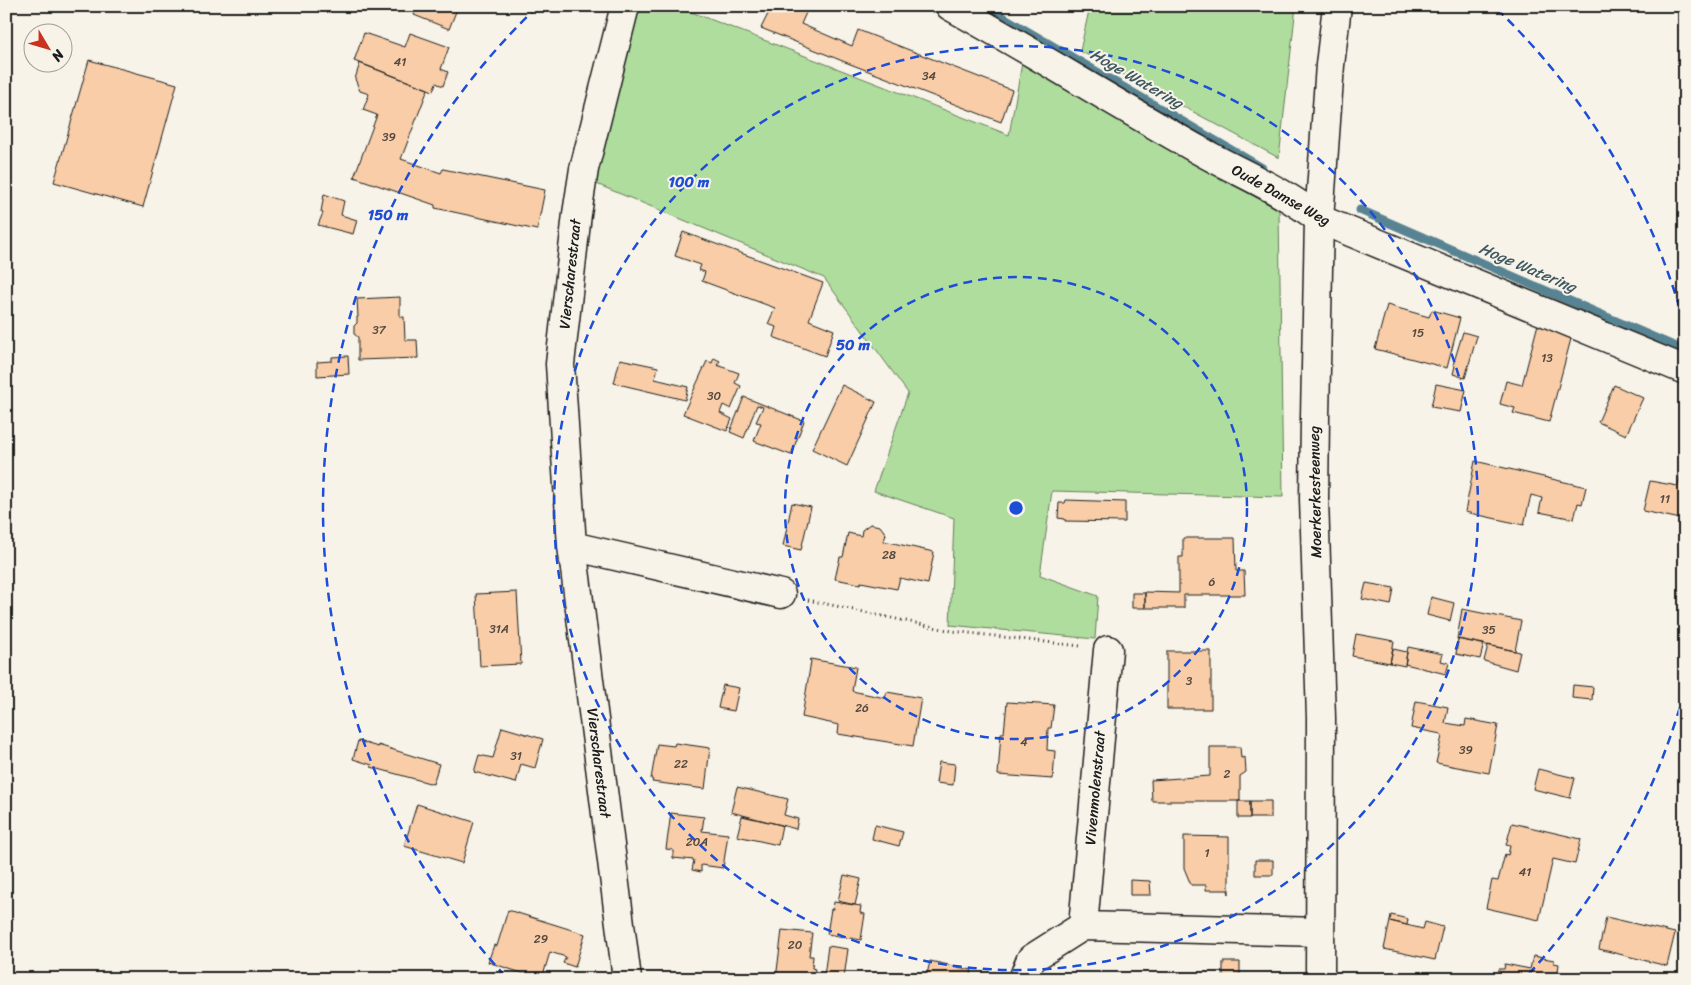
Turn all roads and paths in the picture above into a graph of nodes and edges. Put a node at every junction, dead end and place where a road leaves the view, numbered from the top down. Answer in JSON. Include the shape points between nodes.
{"nodes":[{"id":1,"x":625,"y":6,"type":"edge"},
{"id":2,"x":950,"y":6,"type":"edge"},
{"id":3,"x":1337,"y":6,"type":"edge"},
{"id":4,"x":1319,"y":218,"type":"junction"},
{"id":5,"x":1685,"y":370,"type":"edge"},
{"id":6,"x":572,"y":546,"type":"junction"},
{"id":7,"x":781,"y":594,"type":"joint"},
{"id":8,"x":1108,"y":650,"type":"joint"},
{"id":9,"x":1083,"y":926,"type":"junction"},
{"id":10,"x":1319,"y":932,"type":"junction"},
{"id":11,"x":627,"y":979,"type":"edge"},
{"id":12,"x":1023,"y":979,"type":"edge"},
{"id":13,"x":1320,"y":979,"type":"edge"}],
"edges":[{"from":1,"to":6,"type":"street","name":"Vierscharestraat","via":[[584,169],[560,364]]},
{"from":2,"to":4,"type":"street","name":"Oude Damse Weg","via":[[1204,152],[1300,203]]},
{"from":3,"to":4,"type":"street","name":"Moerkerkesteenweg"},
{"from":4,"to":5,"type":"street","name":"Oude Damse Weg"},
{"from":4,"to":10,"type":"street","name":"Moerkerkesteenweg","via":[[1314,499],[1321,718]]},
{"from":6,"to":7,"type":"street"},
{"from":6,"to":11,"type":"street","name":"Vierscharestraat"},
{"from":7,"to":8,"type":"path","via":[[952,631]]},
{"from":8,"to":9,"type":"street","name":"Vivenmolenstraat"},
{"from":9,"to":10,"type":"street"},
{"from":9,"to":12,"type":"street","via":[[1031,959]]},
{"from":10,"to":13,"type":"street","name":"Moerkerkesteenweg"}]}
